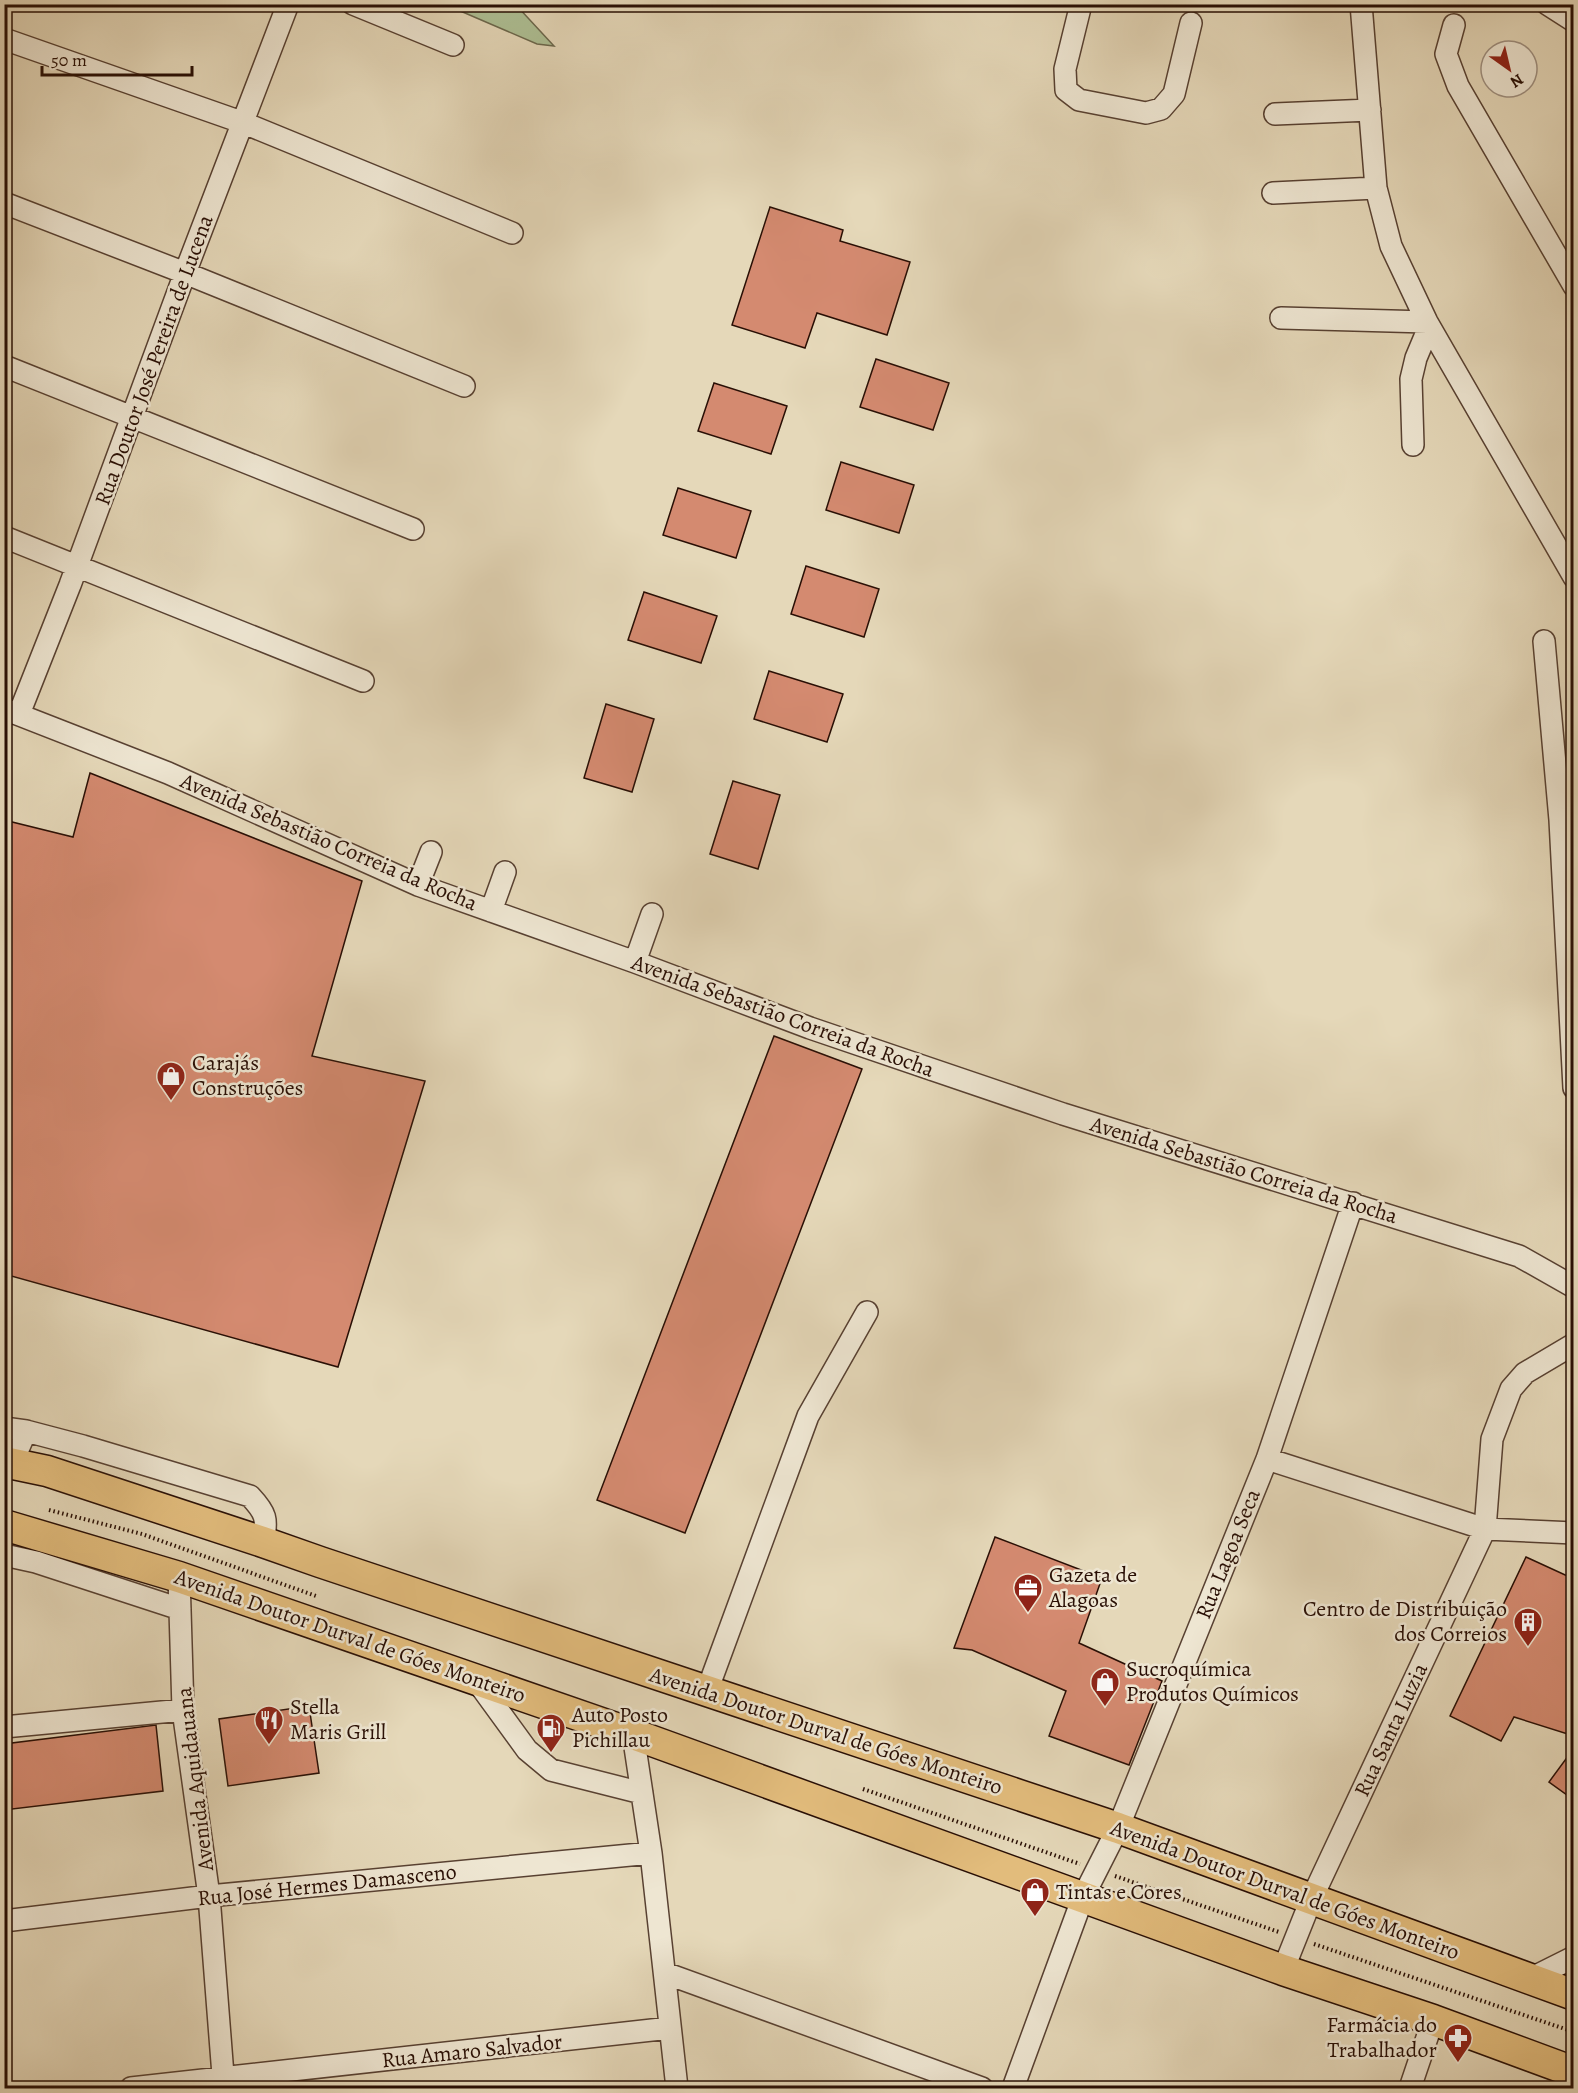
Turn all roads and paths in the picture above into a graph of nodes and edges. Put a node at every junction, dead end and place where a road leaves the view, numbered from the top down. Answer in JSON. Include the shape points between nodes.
{"nodes":[{"id":1,"x":288,"y":4,"type":"edge"},
{"id":2,"x":352,"y":4,"type":"edge"},
{"id":3,"x":1081,"y":4,"type":"edge"},
{"id":4,"x":1361,"y":4,"type":"edge"},
{"id":5,"x":1546,"y":4,"type":"edge"},
{"id":6,"x":1571,"y":15,"type":"edge"},
{"id":7,"x":1191,"y":23,"type":"dead end"},
{"id":8,"x":1454,"y":25,"type":"dead end"},
{"id":9,"x":4,"y":39,"type":"edge"},
{"id":10,"x":453,"y":45,"type":"dead end"},
{"id":11,"x":1370,"y":110,"type":"junction"},
{"id":12,"x":1275,"y":114,"type":"dead end"},
{"id":13,"x":244,"y":123,"type":"junction"},
{"id":14,"x":1376,"y":188,"type":"junction"},
{"id":15,"x":1273,"y":193,"type":"dead end"},
{"id":16,"x":4,"y":203,"type":"edge"},
{"id":17,"x":512,"y":233,"type":"dead end"},
{"id":18,"x":185,"y":273,"type":"junction"},
{"id":19,"x":1574,"y":286,"type":"edge"},
{"id":20,"x":1281,"y":318,"type":"dead end"},
{"id":21,"x":1428,"y":325,"type":"junction"},
{"id":22,"x":4,"y":366,"type":"edge"},
{"id":23,"x":464,"y":386,"type":"dead end"},
{"id":24,"x":133,"y":417,"type":"junction"},
{"id":25,"x":1413,"y":445,"type":"dead end"},
{"id":26,"x":413,"y":529,"type":"dead end"},
{"id":27,"x":4,"y":537,"type":"edge"},
{"id":28,"x":77,"y":566,"type":"junction"},
{"id":29,"x":1574,"y":577,"type":"edge"},
{"id":30,"x":1544,"y":641,"type":"dead end"},
{"id":31,"x":363,"y":681,"type":"dead end"},
{"id":32,"x":12,"y":711,"type":"edge"},
{"id":33,"x":1567,"y":821,"type":"edge"},
{"id":34,"x":431,"y":852,"type":"dead end"},
{"id":35,"x":505,"y":872,"type":"dead end"},
{"id":36,"x":418,"y":885,"type":"junction"},
{"id":37,"x":491,"y":911,"type":"junction"},
{"id":38,"x":652,"y":914,"type":"dead end"},
{"id":39,"x":635,"y":962,"type":"junction"},
{"id":40,"x":1570,"y":972,"type":"edge"},
{"id":41,"x":1574,"y":1088,"type":"edge"},
{"id":42,"x":1353,"y":1203,"type":"junction"},
{"id":43,"x":1574,"y":1287,"type":"edge"},
{"id":44,"x":867,"y":1312,"type":"dead end"},
{"id":45,"x":1574,"y":1344,"type":"edge"},
{"id":46,"x":4,"y":1428,"type":"edge"},
{"id":47,"x":26,"y":1431,"type":"junction"},
{"id":48,"x":1267,"y":1459,"type":"junction"},
{"id":49,"x":8,"y":1463,"type":"edge"},
{"id":50,"x":4,"y":1525,"type":"edge"},
{"id":51,"x":1485,"y":1529,"type":"junction"},
{"id":52,"x":1574,"y":1533,"type":"edge"},
{"id":53,"x":263,"y":1542,"type":"junction"},
{"id":54,"x":73,"y":1544,"type":"junction"},
{"id":55,"x":4,"y":1556,"type":"edge"},
{"id":56,"x":36,"y":1562,"type":"junction"},
{"id":57,"x":179,"y":1577,"type":"junction"},
{"id":58,"x":180,"y":1609,"type":"junction"},
{"id":59,"x":476,"y":1680,"type":"junction"},
{"id":60,"x":707,"y":1691,"type":"junction"},
{"id":61,"x":183,"y":1710,"type":"junction"},
{"id":62,"x":4,"y":1727,"type":"edge"},
{"id":63,"x":633,"y":1734,"type":"junction"},
{"id":64,"x":642,"y":1793,"type":"junction"},
{"id":65,"x":1118,"y":1828,"type":"junction"},
{"id":66,"x":651,"y":1852,"type":"junction"},
{"id":67,"x":209,"y":1896,"type":"junction"},
{"id":68,"x":1083,"y":1897,"type":"junction"},
{"id":69,"x":1311,"y":1900,"type":"junction"},
{"id":70,"x":4,"y":1921,"type":"edge"},
{"id":71,"x":1574,"y":1957,"type":"edge"},
{"id":72,"x":1282,"y":1970,"type":"junction"},
{"id":73,"x":665,"y":1973,"type":"junction"},
{"id":74,"x":1530,"y":1979,"type":"junction"},
{"id":75,"x":1574,"y":1995,"type":"edge"},
{"id":76,"x":1433,"y":2020,"type":"junction"},
{"id":77,"x":670,"y":2028,"type":"junction"},
{"id":78,"x":1574,"y":2072,"type":"edge"},
{"id":79,"x":223,"y":2084,"type":"edge"},
{"id":80,"x":131,"y":2088,"type":"edge"},
{"id":81,"x":677,"y":2088,"type":"edge"},
{"id":82,"x":982,"y":2088,"type":"edge"},
{"id":83,"x":1013,"y":2088,"type":"edge"},
{"id":84,"x":1410,"y":2088,"type":"edge"}],
"edges":[{"from":1,"to":13,"type":"street","name":"Rua Doutor José Pereira de Lucena"},
{"from":2,"to":10,"type":"street"},
{"from":3,"to":7,"type":"street","via":[[1065,69],[1066,90],[1079,100],[1146,113],[1161,109],[1174,94]]},
{"from":4,"to":11,"type":"street"},
{"from":5,"to":6,"type":"street"},
{"from":8,"to":19,"type":"street","via":[[1446,54],[1458,86]]},
{"from":9,"to":13,"type":"street"},
{"from":11,"to":12,"type":"street"},
{"from":11,"to":14,"type":"street"},
{"from":13,"to":17,"type":"street"},
{"from":13,"to":18,"type":"street","name":"Rua Doutor José Pereira de Lucena"},
{"from":14,"to":15,"type":"street"},
{"from":14,"to":21,"type":"street","via":[[1390,246]]},
{"from":16,"to":18,"type":"street"},
{"from":18,"to":23,"type":"street"},
{"from":18,"to":24,"type":"street","name":"Rua Doutor José Pereira de Lucena"},
{"from":20,"to":21,"type":"street"},
{"from":21,"to":25,"type":"street","via":[[1411,378]]},
{"from":21,"to":29,"type":"street"},
{"from":22,"to":24,"type":"street"},
{"from":24,"to":26,"type":"street"},
{"from":24,"to":28,"type":"street","name":"Rua Doutor José Pereira de Lucena"},
{"from":27,"to":28,"type":"street"},
{"from":28,"to":31,"type":"street"},
{"from":28,"to":32,"type":"street","name":"Rua Doutor José Pereira de Lucena"},
{"from":30,"to":33,"type":"street"},
{"from":32,"to":36,"type":"street","name":"Avenida Sebastião Correia da Rocha","via":[[168,773]]},
{"from":33,"to":40,"type":"street"},
{"from":34,"to":36,"type":"street"},
{"from":35,"to":37,"type":"street"},
{"from":36,"to":37,"type":"street","name":"Avenida Sebastião Correia da Rocha"},
{"from":37,"to":39,"type":"street","name":"Avenida Sebastião Correia da Rocha"},
{"from":38,"to":39,"type":"street"},
{"from":39,"to":42,"type":"street","name":"Avenida Sebastião Correia da Rocha","via":[[810,1028],[1063,1114]]},
{"from":40,"to":41,"type":"street"},
{"from":42,"to":43,"type":"street","name":"Avenida Sebastião Correia da Rocha","via":[[1520,1256]]},
{"from":42,"to":48,"type":"street","name":"Rua Lagoa Seca"},
{"from":44,"to":60,"type":"street","via":[[808,1416]]},
{"from":45,"to":51,"type":"street","name":"Rua Santa Luzia","via":[[1525,1373],[1511,1389],[1492,1439]]},
{"from":46,"to":47,"type":"street"},
{"from":47,"to":49,"type":"street"},
{"from":47,"to":53,"type":"street","via":[[250,1496],[264,1510],[267,1526]]},
{"from":48,"to":51,"type":"street"},
{"from":48,"to":65,"type":"street","name":"Rua Lagoa Seca"},
{"from":49,"to":53,"type":"highway","name":"Avenida Doutor Durval de Góes Monteiro","via":[[47,1471]]},
{"from":50,"to":54,"type":"highway","name":"Avenida Doutor Durval de Góes Monteiro"},
{"from":51,"to":52,"type":"street"},
{"from":51,"to":69,"type":"street","name":"Rua Santa Luzia"},
{"from":53,"to":60,"type":"highway","name":"Avenida Doutor Durval de Góes Monteiro"},
{"from":54,"to":56,"type":"street"},
{"from":54,"to":57,"type":"highway","name":"Avenida Doutor Durval de Góes Monteiro"},
{"from":55,"to":56,"type":"street"},
{"from":56,"to":58,"type":"street"},
{"from":57,"to":58,"type":"street","name":"Avenida Aquidauana"},
{"from":57,"to":59,"type":"highway","name":"Avenida Doutor Durval de Góes Monteiro"},
{"from":58,"to":61,"type":"street","name":"Avenida Aquidauana"},
{"from":59,"to":63,"type":"highway","name":"Avenida Doutor Durval de Góes Monteiro"},
{"from":59,"to":64,"type":"street","via":[[527,1750],[551,1770]]},
{"from":60,"to":65,"type":"highway","name":"Avenida Doutor Durval de Góes Monteiro"},
{"from":61,"to":62,"type":"street"},
{"from":61,"to":67,"type":"street","name":"Avenida Aquidauana"},
{"from":63,"to":64,"type":"street"},
{"from":63,"to":68,"type":"highway","name":"Avenida Doutor Durval de Góes Monteiro"},
{"from":64,"to":66,"type":"street"},
{"from":65,"to":68,"type":"street","name":"Rua Lagoa Seca"},
{"from":65,"to":69,"type":"highway","name":"Avenida Doutor Durval de Góes Monteiro"},
{"from":66,"to":67,"type":"street","name":"Rua José Hermes Damasceno"},
{"from":66,"to":73,"type":"street"},
{"from":67,"to":70,"type":"street","name":"Rua José Hermes Damasceno"},
{"from":67,"to":79,"type":"street","name":"Avenida Aquidauana"},
{"from":68,"to":72,"type":"highway","name":"Avenida Doutor Durval de Góes Monteiro"},
{"from":68,"to":83,"type":"street","name":"Rua Lagoa Seca"},
{"from":69,"to":72,"type":"street","name":"Rua Santa Luzia"},
{"from":69,"to":74,"type":"highway","name":"Avenida Doutor Durval de Góes Monteiro"},
{"from":71,"to":74,"type":"street"},
{"from":72,"to":76,"type":"highway","name":"Avenida Doutor Durval de Góes Monteiro"},
{"from":73,"to":77,"type":"street"},
{"from":73,"to":82,"type":"street"},
{"from":74,"to":75,"type":"highway","name":"Avenida Doutor Durval de Góes Monteiro"},
{"from":76,"to":78,"type":"highway","name":"Avenida Doutor Durval de Góes Monteiro"},
{"from":76,"to":84,"type":"street"},
{"from":77,"to":79,"type":"street","name":"Rua Amaro Salvador"},
{"from":77,"to":81,"type":"street"},
{"from":79,"to":80,"type":"street","name":"Rua Amaro Salvador"}]}
